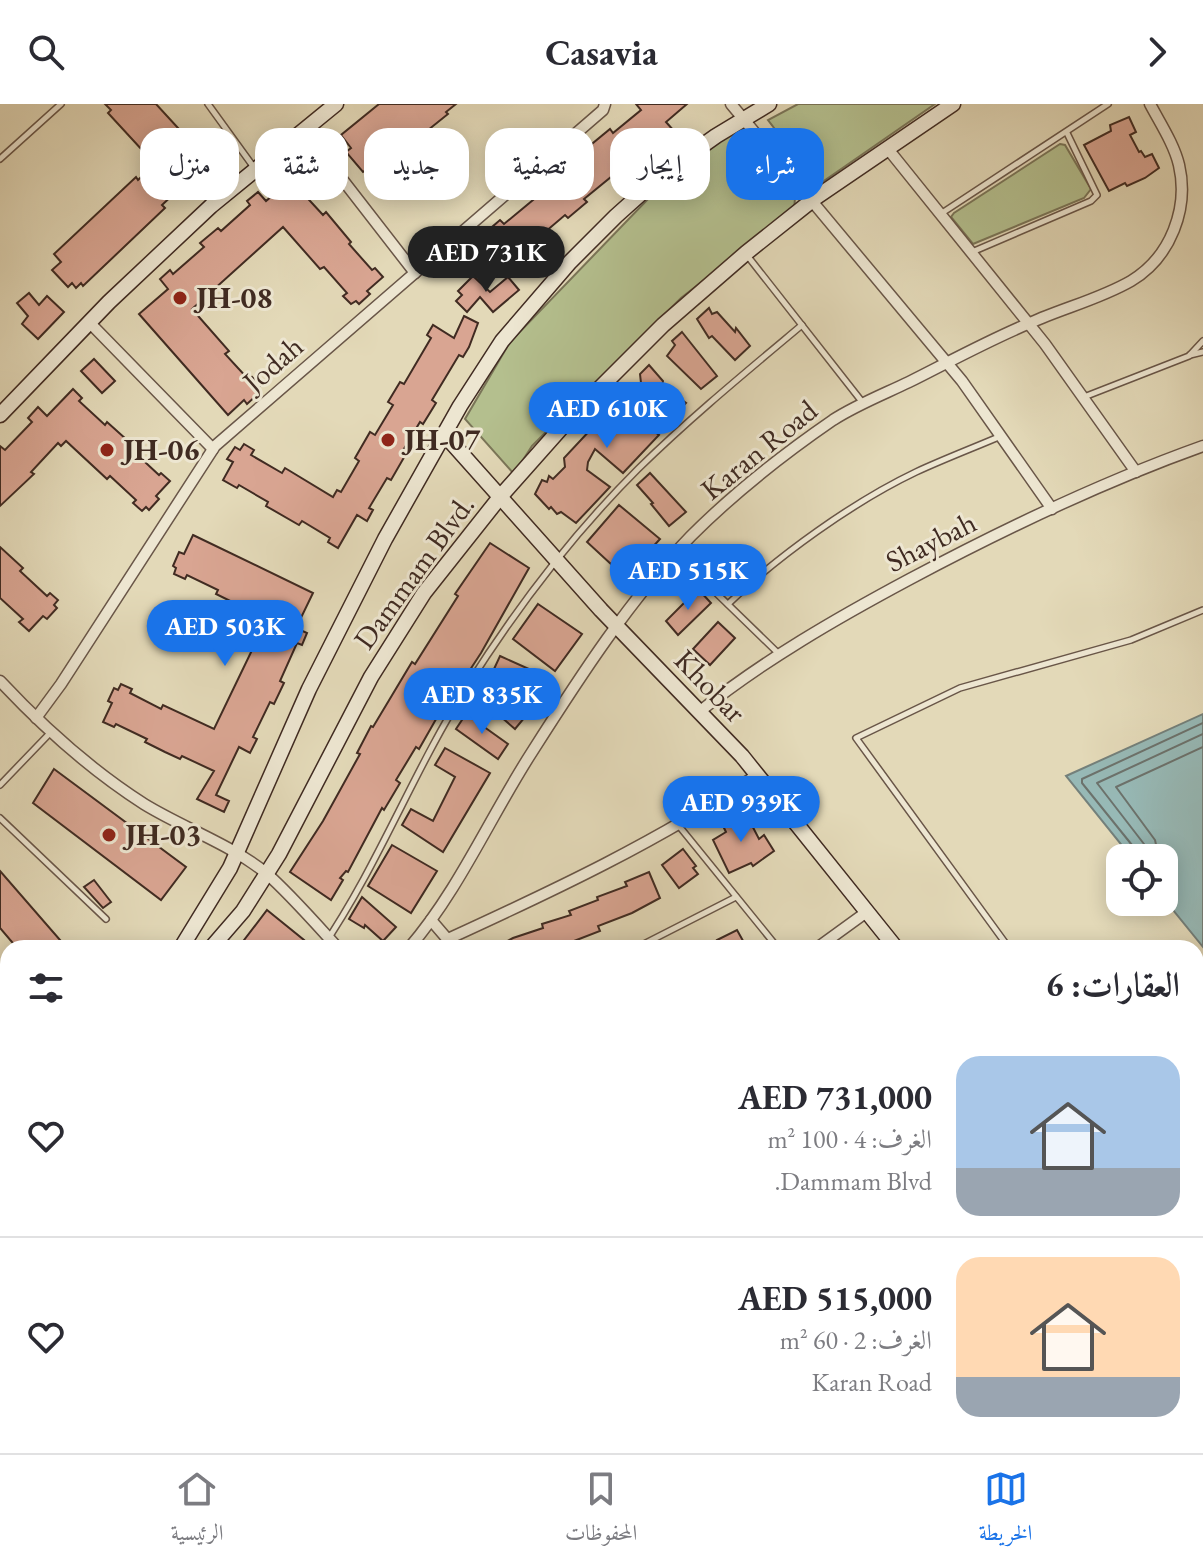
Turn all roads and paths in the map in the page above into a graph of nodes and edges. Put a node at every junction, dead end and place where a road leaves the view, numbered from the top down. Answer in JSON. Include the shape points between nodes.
{"nodes":[{"id":1,"x":61,"y":104,"type":"edge"},
{"id":2,"x":208,"y":104,"type":"edge"},
{"id":3,"x":336,"y":104,"type":"edge"},
{"id":4,"x":605,"y":104,"type":"edge"},
{"id":5,"x":731,"y":104,"type":"edge"},
{"id":6,"x":769,"y":104,"type":"edge"},
{"id":7,"x":953,"y":104,"type":"edge"},
{"id":8,"x":1108,"y":104,"type":"edge"},
{"id":9,"x":1150,"y":104,"type":"edge"},
{"id":10,"x":744,"y":119,"type":"junction"},
{"id":11,"x":306,"y":128,"type":"edge"},
{"id":12,"x":1067,"y":133,"type":"junction"},
{"id":13,"x":888,"y":149,"type":"junction"},
{"id":14,"x":0,"y":159,"type":"edge"},
{"id":15,"x":255,"y":169,"type":"edge"},
{"id":16,"x":255,"y":171,"type":"edge"},
{"id":17,"x":348,"y":187,"type":"edge"},
{"id":18,"x":811,"y":201,"type":"junction"},
{"id":19,"x":940,"y":215,"type":"junction"},
{"id":20,"x":971,"y":252,"type":"junction"},
{"id":21,"x":746,"y":253,"type":"junction"},
{"id":22,"x":415,"y":273,"type":"junction"},
{"id":23,"x":89,"y":322,"type":"junction"},
{"id":24,"x":1028,"y":323,"type":"junction"},
{"id":25,"x":802,"y":325,"type":"junction"},
{"id":26,"x":1203,"y":341,"type":"edge"},
{"id":27,"x":1203,"y":352,"type":"edge"},
{"id":28,"x":1189,"y":356,"type":"junction"},
{"id":29,"x":947,"y":363,"type":"junction"},
{"id":30,"x":1084,"y":397,"type":"junction"},
{"id":31,"x":864,"y":404,"type":"junction"},
{"id":32,"x":0,"y":415,"type":"edge"},
{"id":33,"x":444,"y":434,"type":"junction"},
{"id":34,"x":1002,"y":436,"type":"junction"},
{"id":35,"x":1203,"y":446,"type":"edge"},
{"id":36,"x":213,"y":449,"type":"junction"},
{"id":37,"x":1136,"y":472,"type":"junction"},
{"id":38,"x":500,"y":497,"type":"junction"},
{"id":39,"x":1052,"y":509,"type":"junction"},
{"id":40,"x":676,"y":554,"type":"junction"},
{"id":41,"x":556,"y":561,"type":"junction"},
{"id":42,"x":728,"y":604,"type":"junction"},
{"id":43,"x":1203,"y":610,"type":"edge"},
{"id":44,"x":617,"y":628,"type":"junction"},
{"id":45,"x":780,"y":654,"type":"junction"},
{"id":46,"x":0,"y":681,"type":"edge"},
{"id":47,"x":699,"y":712,"type":"junction"},
{"id":48,"x":36,"y":718,"type":"junction"},
{"id":49,"x":51,"y":732,"type":"junction"},
{"id":50,"x":757,"y":775,"type":"junction"},
{"id":51,"x":0,"y":785,"type":"edge"},
{"id":52,"x":0,"y":818,"type":"edge"},
{"id":53,"x":679,"y":826,"type":"junction"},
{"id":54,"x":236,"y":854,"type":"junction"},
{"id":55,"x":266,"y":874,"type":"junction"},
{"id":56,"x":736,"y":897,"type":"junction"},
{"id":57,"x":868,"y":911,"type":"junction"},
{"id":58,"x":106,"y":919,"type":"dead end"},
{"id":59,"x":431,"y":920,"type":"junction"},
{"id":60,"x":186,"y":940,"type":"edge"},
{"id":61,"x":218,"y":940,"type":"edge"},
{"id":62,"x":323,"y":940,"type":"edge"},
{"id":63,"x":328,"y":940,"type":"edge"},
{"id":64,"x":415,"y":940,"type":"edge"},
{"id":65,"x":448,"y":940,"type":"edge"},
{"id":66,"x":459,"y":940,"type":"edge"},
{"id":67,"x":652,"y":940,"type":"edge"},
{"id":68,"x":771,"y":940,"type":"edge"},
{"id":69,"x":828,"y":940,"type":"edge"},
{"id":70,"x":890,"y":940,"type":"edge"},
{"id":71,"x":1003,"y":940,"type":"edge"}],
"edges":[{"from":1,"to":14,"type":"lane"},
{"from":2,"to":15,"type":"lane"},
{"from":3,"to":11,"type":"main road"},
{"from":4,"to":22,"type":"street","name":"Jodah"},
{"from":5,"to":10,"type":"street"},
{"from":6,"to":10,"type":"main road","name":"Dammam Blvd."},
{"from":7,"to":13,"type":"main road","name":"Dammam Blvd."},
{"from":8,"to":12,"type":"lane"},
{"from":9,"to":24,"type":"street","name":"Karan Road","via":[[1178,163],[1183,194],[1166,247],[1135,279]]},
{"from":10,"to":18,"type":"street"},
{"from":10,"to":33,"type":"main road","name":"Dammam Blvd.","via":[[664,173],[570,262],[502,341]]},
{"from":12,"to":19,"type":"lane"},
{"from":12,"to":20,"type":"lane","via":[[1097,195]]},
{"from":13,"to":18,"type":"main road","name":"Dammam Blvd."},
{"from":13,"to":19,"type":"street"},
{"from":16,"to":23,"type":"main road"},
{"from":17,"to":22,"type":"street"},
{"from":18,"to":21,"type":"main road","name":"Dammam Blvd."},
{"from":18,"to":29,"type":"street"},
{"from":19,"to":20,"type":"street"},
{"from":20,"to":24,"type":"street"},
{"from":21,"to":25,"type":"lane"},
{"from":21,"to":38,"type":"main road","name":"Dammam Blvd.","via":[[653,335]]},
{"from":22,"to":36,"type":"street","name":"Jodah"},
{"from":23,"to":32,"type":"main road"},
{"from":23,"to":36,"type":"street"},
{"from":24,"to":29,"type":"street","name":"Karan Road"},
{"from":24,"to":30,"type":"street"},
{"from":25,"to":31,"type":"lane"},
{"from":25,"to":41,"type":"lane","via":[[637,470]]},
{"from":26,"to":28,"type":"lane"},
{"from":27,"to":28,"type":"lane"},
{"from":28,"to":30,"type":"lane"},
{"from":29,"to":31,"type":"street","name":"Karan Road"},
{"from":29,"to":34,"type":"street"},
{"from":30,"to":37,"type":"street"},
{"from":31,"to":40,"type":"street","name":"Karan Road","via":[[785,455]]},
{"from":33,"to":38,"type":"main road","name":"Khobar"},
{"from":33,"to":54,"type":"main road","name":"Dammam Blvd.","via":[[309,689]]},
{"from":34,"to":39,"type":"street"},
{"from":34,"to":42,"type":"lane","via":[[913,473],[858,506],[780,558]]},
{"from":35,"to":37,"type":"street","name":"Shaybah"},
{"from":36,"to":48,"type":"street","name":"Jodah"},
{"from":37,"to":39,"type":"street","name":"Shaybah"},
{"from":38,"to":41,"type":"main road","name":"Khobar"},
{"from":38,"to":55,"type":"main road","name":"Dammam Blvd.","via":[[424,593],[371,677]]},
{"from":39,"to":45,"type":"street","name":"Shaybah","via":[[950,557]]},
{"from":40,"to":42,"type":"lane"},
{"from":40,"to":44,"type":"street","name":"Karan Road"},
{"from":41,"to":44,"type":"main road","name":"Khobar"},
{"from":41,"to":63,"type":"lane","via":[[465,689]]},
{"from":42,"to":45,"type":"lane"},
{"from":43,"to":71,"type":"lane","via":[[1131,640],[960,688],[856,738]]},
{"from":44,"to":47,"type":"main road","name":"Khobar"},
{"from":44,"to":59,"type":"street","name":"Karan Road","via":[[530,755]]},
{"from":45,"to":47,"type":"street","name":"Shaybah"},
{"from":46,"to":48,"type":"street"},
{"from":47,"to":50,"type":"main road","name":"Khobar"},
{"from":48,"to":49,"type":"street"},
{"from":49,"to":51,"type":"lane"},
{"from":49,"to":54,"type":"street","via":[[142,803]]},
{"from":50,"to":53,"type":"street"},
{"from":50,"to":57,"type":"main road","name":"Khobar"},
{"from":52,"to":58,"type":"lane"},
{"from":53,"to":56,"type":"lane"},
{"from":53,"to":66,"type":"street"},
{"from":54,"to":55,"type":"street"},
{"from":54,"to":60,"type":"main road","name":"Dammam Blvd."},
{"from":55,"to":61,"type":"main road","name":"Dammam Blvd."},
{"from":55,"to":62,"type":"street"},
{"from":56,"to":67,"type":"lane"},
{"from":56,"to":68,"type":"lane"},
{"from":57,"to":69,"type":"street"},
{"from":57,"to":70,"type":"main road","name":"Khobar"},
{"from":59,"to":64,"type":"street","name":"Karan Road"},
{"from":59,"to":65,"type":"street"}]}
